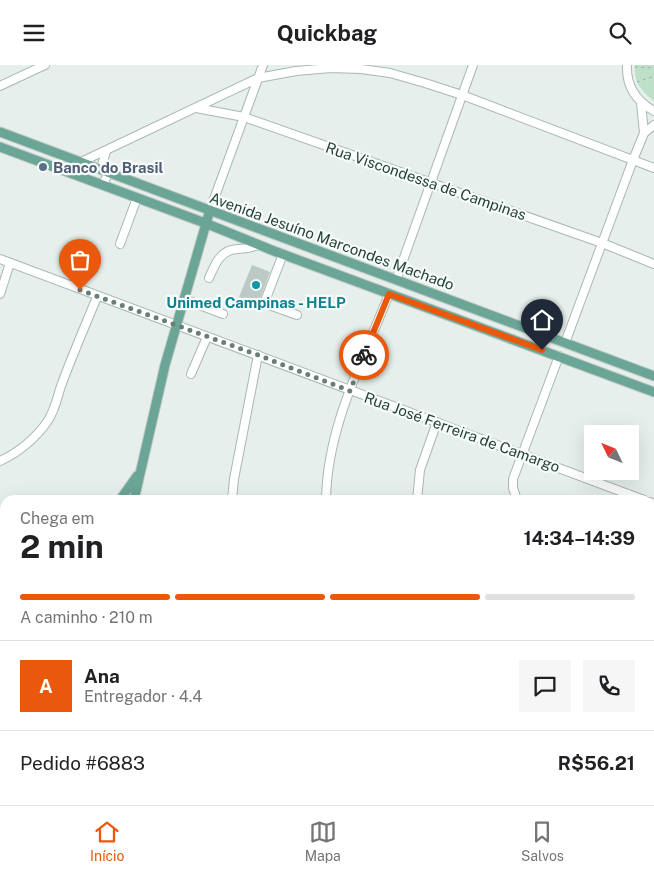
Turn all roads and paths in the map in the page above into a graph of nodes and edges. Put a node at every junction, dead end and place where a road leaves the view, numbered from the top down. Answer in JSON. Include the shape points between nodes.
{"nodes":[{"id":1,"x":45,"y":65,"type":"edge"},
{"id":2,"x":263,"y":65,"type":"edge"},
{"id":3,"x":473,"y":65,"type":"edge"},
{"id":4,"x":626,"y":66,"type":"edge"},
{"id":5,"x":654,"y":68,"type":"edge"},
{"id":6,"x":654,"y":76,"type":"edge"},
{"id":7,"x":258,"y":78,"type":"junction"},
{"id":8,"x":629,"y":84,"type":"junction"},
{"id":9,"x":0,"y":86,"type":"edge"},
{"id":10,"x":462,"y":95,"type":"junction"},
{"id":11,"x":641,"y":103,"type":"junction"},
{"id":12,"x":196,"y":108,"type":"junction"},
{"id":13,"x":654,"y":111,"type":"edge"},
{"id":14,"x":244,"y":117,"type":"junction"},
{"id":15,"x":654,"y":125,"type":"edge"},
{"id":16,"x":0,"y":132,"type":"edge"},
{"id":17,"x":644,"y":133,"type":"junction"},
{"id":18,"x":0,"y":147,"type":"edge"},
{"id":19,"x":106,"y":151,"type":"junction"},
{"id":20,"x":633,"y":160,"type":"junction"},
{"id":21,"x":81,"y":163,"type":"junction"},
{"id":22,"x":654,"y":168,"type":"edge"},
{"id":23,"x":108,"y":173,"type":"junction"},
{"id":24,"x":431,"y":183,"type":"junction"},
{"id":25,"x":103,"y":185,"type":"junction"},
{"id":26,"x":152,"y":189,"type":"junction"},
{"id":27,"x":137,"y":198,"type":"junction"},
{"id":28,"x":147,"y":202,"type":"junction"},
{"id":29,"x":210,"y":211,"type":"junction"},
{"id":30,"x":205,"y":223,"type":"junction"},
{"id":31,"x":263,"y":232,"type":"junction"},
{"id":32,"x":120,"y":243,"type":"dead end"},
{"id":33,"x":602,"y":243,"type":"junction"},
{"id":34,"x":258,"y":245,"type":"junction"},
{"id":35,"x":312,"y":249,"type":"junction"},
{"id":36,"x":283,"y":254,"type":"junction"},
{"id":37,"x":0,"y":259,"type":"edge"},
{"id":38,"x":10,"y":263,"type":"junction"},
{"id":39,"x":307,"y":263,"type":"junction"},
{"id":40,"x":654,"y":264,"type":"edge"},
{"id":41,"x":210,"y":278,"type":"dead end"},
{"id":42,"x":396,"y":280,"type":"junction"},
{"id":43,"x":389,"y":294,"type":"junction"},
{"id":44,"x":0,"y":295,"type":"edge"},
{"id":45,"x":97,"y":297,"type":"junction"},
{"id":46,"x":184,"y":299,"type":"junction"},
{"id":47,"x":456,"y":302,"type":"junction"},
{"id":48,"x":224,"y":314,"type":"dead end"},
{"id":49,"x":297,"y":315,"type":"dead end"},
{"id":50,"x":451,"y":317,"type":"junction"},
{"id":51,"x":494,"y":317,"type":"junction"},
{"id":52,"x":176,"y":326,"type":"junction"},
{"id":53,"x":490,"y":331,"type":"junction"},
{"id":54,"x":207,"y":337,"type":"junction"},
{"id":55,"x":565,"y":343,"type":"junction"},
{"id":56,"x":258,"y":355,"type":"junction"},
{"id":57,"x":559,"y":356,"type":"junction"},
{"id":58,"x":191,"y":374,"type":"dead end"},
{"id":59,"x":654,"y":376,"type":"edge"},
{"id":60,"x":350,"y":391,"type":"junction"},
{"id":61,"x":654,"y":392,"type":"edge"},
{"id":62,"x":437,"y":422,"type":"junction"},
{"id":63,"x":523,"y":455,"type":"junction"},
{"id":64,"x":0,"y":461,"type":"edge"},
{"id":65,"x":140,"y":471,"type":"junction"},
{"id":66,"x":123,"y":495,"type":"edge"},
{"id":67,"x":135,"y":495,"type":"edge"},
{"id":68,"x":232,"y":495,"type":"edge"},
{"id":69,"x":326,"y":495,"type":"edge"},
{"id":70,"x":418,"y":495,"type":"edge"},
{"id":71,"x":515,"y":495,"type":"edge"},
{"id":72,"x":631,"y":495,"type":"edge"}],
"edges":[{"from":1,"to":9,"type":"street"},
{"from":2,"to":7,"type":"street"},
{"from":3,"to":10,"type":"street"},
{"from":4,"to":5,"type":"path"},
{"from":4,"to":8,"type":"street"},
{"from":6,"to":8,"type":"path"},
{"from":7,"to":10,"type":"street","via":[[296,71],[361,69],[390,73]]},
{"from":7,"to":12,"type":"street"},
{"from":7,"to":14,"type":"street"},
{"from":8,"to":11,"type":"street"},
{"from":10,"to":20,"type":"street"},
{"from":10,"to":24,"type":"street"},
{"from":11,"to":13,"type":"street"},
{"from":11,"to":17,"type":"street"},
{"from":12,"to":14,"type":"street","name":"Rua Viscondessa de Campinas"},
{"from":12,"to":19,"type":"street"},
{"from":14,"to":24,"type":"street","name":"Rua Viscondessa de Campinas"},
{"from":14,"to":29,"type":"street"},
{"from":15,"to":17,"type":"street"},
{"from":16,"to":21,"type":"main road","name":"Avenida Jesuíno Marcondes Machado"},
{"from":17,"to":20,"type":"street"},
{"from":18,"to":25,"type":"main road","name":"Avenida Jesuíno Marcondes Machado"},
{"from":19,"to":21,"type":"street"},
{"from":19,"to":23,"type":"street","via":[[102,165]]},
{"from":20,"to":22,"type":"street"},
{"from":20,"to":33,"type":"street"},
{"from":21,"to":23,"type":"main road","name":"Avenida Jesuíno Marcondes Machado"},
{"from":23,"to":25,"type":"street"},
{"from":23,"to":26,"type":"main road","name":"Avenida Jesuíno Marcondes Machado"},
{"from":24,"to":33,"type":"street","name":"Rua Viscondessa de Campinas"},
{"from":24,"to":42,"type":"street"},
{"from":25,"to":27,"type":"main road","name":"Avenida Jesuíno Marcondes Machado"},
{"from":26,"to":28,"type":"main road"},
{"from":26,"to":29,"type":"main road","name":"Avenida Jesuíno Marcondes Machado"},
{"from":27,"to":28,"type":"main road","name":"Avenida Jesuíno Marcondes Machado"},
{"from":27,"to":32,"type":"street"},
{"from":28,"to":30,"type":"main road","name":"Avenida Jesuíno Marcondes Machado"},
{"from":29,"to":30,"type":"main road"},
{"from":29,"to":31,"type":"main road","name":"Avenida Jesuíno Marcondes Machado"},
{"from":30,"to":34,"type":"main road","name":"Avenida Jesuíno Marcondes Machado"},
{"from":30,"to":46,"type":"main road"},
{"from":31,"to":34,"type":"main road"},
{"from":31,"to":35,"type":"main road","name":"Avenida Jesuíno Marcondes Machado"},
{"from":33,"to":40,"type":"street","name":"Rua Viscondessa de Campinas"},
{"from":33,"to":55,"type":"street"},
{"from":34,"to":36,"type":"main road","name":"Avenida Jesuíno Marcondes Machado"},
{"from":34,"to":41,"type":"street","via":[[225,253],[215,263]]},
{"from":35,"to":39,"type":"main road"},
{"from":35,"to":42,"type":"main road","name":"Avenida Jesuíno Marcondes Machado"},
{"from":36,"to":39,"type":"main road","name":"Avenida Jesuíno Marcondes Machado"},
{"from":36,"to":49,"type":"street","via":[[265,301]]},
{"from":37,"to":38,"type":"street","name":"Rua José Ferreira de Camargo"},
{"from":38,"to":44,"type":"street"},
{"from":38,"to":45,"type":"street","name":"Rua José Ferreira de Camargo"},
{"from":39,"to":43,"type":"main road","name":"Avenida Jesuíno Marcondes Machado"},
{"from":42,"to":47,"type":"main road","name":"Avenida Jesuíno Marcondes Machado"},
{"from":43,"to":50,"type":"main road","name":"Avenida Jesuíno Marcondes Machado"},
{"from":43,"to":60,"type":"street"},
{"from":45,"to":52,"type":"street","name":"Rua José Ferreira de Camargo"},
{"from":45,"to":64,"type":"street","via":[[48,421],[25,445]]},
{"from":46,"to":48,"type":"street"},
{"from":46,"to":52,"type":"main road"},
{"from":47,"to":50,"type":"main road"},
{"from":47,"to":51,"type":"main road","name":"Avenida Jesuíno Marcondes Machado"},
{"from":50,"to":53,"type":"main road","name":"Avenida Jesuíno Marcondes Machado"},
{"from":51,"to":53,"type":"main road"},
{"from":51,"to":55,"type":"main road","name":"Avenida Jesuíno Marcondes Machado"},
{"from":52,"to":54,"type":"street","name":"Rua José Ferreira de Camargo"},
{"from":52,"to":65,"type":"main road"},
{"from":53,"to":57,"type":"main road","name":"Avenida Jesuíno Marcondes Machado"},
{"from":54,"to":56,"type":"street","name":"Rua José Ferreira de Camargo"},
{"from":54,"to":58,"type":"street"},
{"from":55,"to":59,"type":"main road","name":"Avenida Jesuíno Marcondes Machado"},
{"from":56,"to":60,"type":"street","name":"Rua José Ferreira de Camargo"},
{"from":56,"to":68,"type":"street"},
{"from":57,"to":61,"type":"main road","name":"Avenida Jesuíno Marcondes Machado"},
{"from":57,"to":63,"type":"street"},
{"from":60,"to":62,"type":"street","name":"Rua José Ferreira de Camargo"},
{"from":60,"to":69,"type":"street","via":[[335,434]]},
{"from":62,"to":63,"type":"street","name":"Rua José Ferreira de Camargo"},
{"from":62,"to":70,"type":"street","via":[[420,470]]},
{"from":63,"to":71,"type":"street","via":[[513,479]]},
{"from":63,"to":72,"type":"street","name":"Rua José Ferreira de Camargo"},
{"from":65,"to":66,"type":"main road"},
{"from":65,"to":67,"type":"main road"}]}
